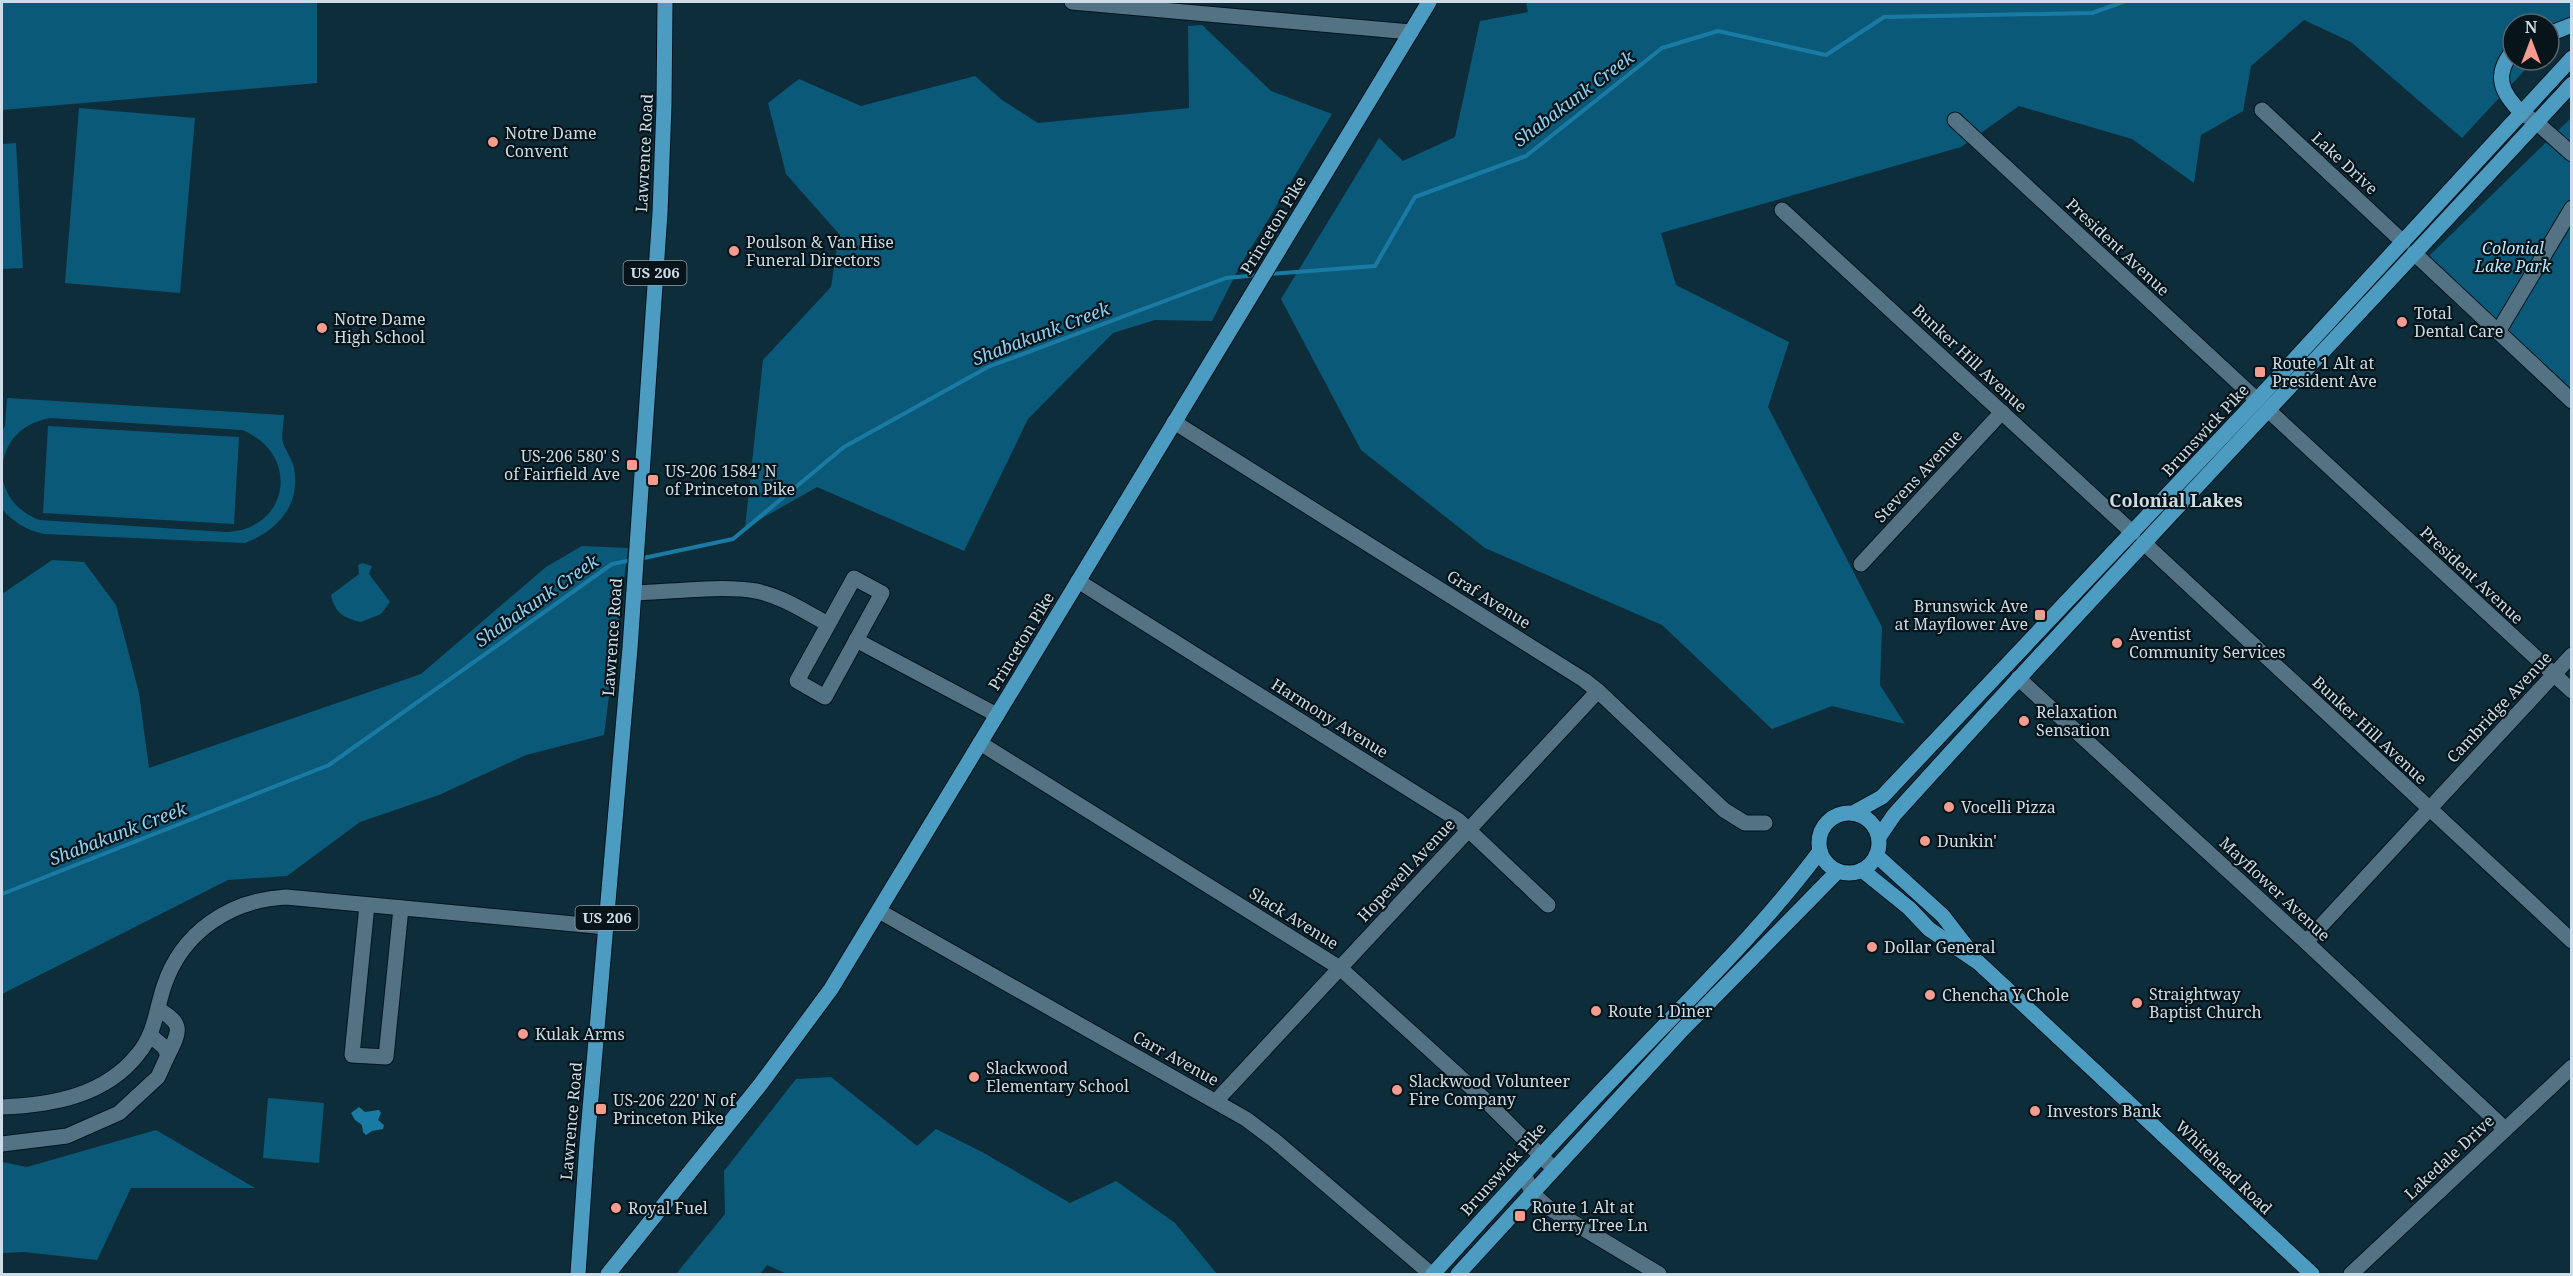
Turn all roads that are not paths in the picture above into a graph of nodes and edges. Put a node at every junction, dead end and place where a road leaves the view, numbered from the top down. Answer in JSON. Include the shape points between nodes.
{"nodes":[{"id":1,"x":665,"y":2,"type":"edge"},
{"id":2,"x":1072,"y":2,"type":"edge"},
{"id":3,"x":1429,"y":2,"type":"edge"},
{"id":4,"x":1411,"y":32,"type":"junction"},
{"id":5,"x":2571,"y":58,"type":"edge"},
{"id":6,"x":2502,"y":72,"type":"edge"},
{"id":7,"x":2571,"y":84,"type":"edge"},
{"id":8,"x":2262,"y":110,"type":"dead end"},
{"id":9,"x":2522,"y":113,"type":"junction"},
{"id":10,"x":1955,"y":120,"type":"dead end"},
{"id":11,"x":2536,"y":122,"type":"junction"},
{"id":12,"x":2571,"y":154,"type":"edge"},
{"id":13,"x":2571,"y":207,"type":"edge"},
{"id":14,"x":1782,"y":210,"type":"dead end"},
{"id":15,"x":2403,"y":242,"type":"junction"},
{"id":16,"x":2415,"y":253,"type":"junction"},
{"id":17,"x":2498,"y":332,"type":"junction"},
{"id":18,"x":2257,"y":400,"type":"junction"},
{"id":19,"x":2571,"y":401,"type":"edge"},
{"id":20,"x":2269,"y":411,"type":"junction"},
{"id":21,"x":2002,"y":412,"type":"junction"},
{"id":22,"x":1174,"y":422,"type":"junction"},
{"id":23,"x":2133,"y":533,"type":"junction"},
{"id":24,"x":2145,"y":544,"type":"junction"},
{"id":25,"x":1861,"y":564,"type":"dead end"},
{"id":26,"x":1078,"y":581,"type":"junction"},
{"id":27,"x":634,"y":593,"type":"junction"},
{"id":28,"x":828,"y":624,"type":"junction"},
{"id":29,"x":856,"y":640,"type":"junction"},
{"id":30,"x":2571,"y":656,"type":"edge"},
{"id":31,"x":2554,"y":675,"type":"junction"},
{"id":32,"x":2018,"y":678,"type":"junction"},
{"id":33,"x":1598,"y":691,"type":"junction"},
{"id":34,"x":2571,"y":691,"type":"edge"},
{"id":35,"x":997,"y":716,"type":"junction"},
{"id":36,"x":981,"y":743,"type":"junction"},
{"id":37,"x":2430,"y":809,"type":"junction"},
{"id":38,"x":1853,"y":813,"type":"junction"},
{"id":39,"x":1765,"y":823,"type":"dead end"},
{"id":40,"x":1469,"y":829,"type":"junction"},
{"id":41,"x":1879,"y":837,"type":"junction"},
{"id":42,"x":1820,"y":851,"type":"junction"},
{"id":43,"x":1876,"y":855,"type":"junction"},
{"id":44,"x":1862,"y":870,"type":"junction"},
{"id":45,"x":1838,"y":871,"type":"junction"},
{"id":46,"x":367,"y":905,"type":"junction"},
{"id":47,"x":1548,"y":905,"type":"dead end"},
{"id":48,"x":401,"y":908,"type":"junction"},
{"id":49,"x":879,"y":911,"type":"junction"},
{"id":50,"x":606,"y":927,"type":"junction"},
{"id":51,"x":2571,"y":941,"type":"edge"},
{"id":52,"x":2307,"y":942,"type":"junction"},
{"id":53,"x":1979,"y":963,"type":"junction"},
{"id":54,"x":1340,"y":968,"type":"junction"},
{"id":55,"x":158,"y":1009,"type":"junction"},
{"id":56,"x":1670,"y":1019,"type":"junction"},
{"id":57,"x":1682,"y":1030,"type":"junction"},
{"id":58,"x":150,"y":1035,"type":"junction"},
{"id":59,"x":168,"y":1055,"type":"junction"},
{"id":60,"x":2571,"y":1066,"type":"edge"},
{"id":61,"x":1216,"y":1101,"type":"junction"},
{"id":62,"x":2,"y":1107,"type":"edge"},
{"id":63,"x":2505,"y":1129,"type":"junction"},
{"id":64,"x":2,"y":1144,"type":"edge"},
{"id":65,"x":1540,"y":1155,"type":"junction"},
{"id":66,"x":1553,"y":1168,"type":"junction"},
{"id":67,"x":1524,"y":1173,"type":"junction"},
{"id":68,"x":1533,"y":1192,"type":"junction"},
{"id":69,"x":578,"y":1275,"type":"edge"},
{"id":70,"x":608,"y":1275,"type":"edge"},
{"id":71,"x":1432,"y":1275,"type":"edge"},
{"id":72,"x":1458,"y":1275,"type":"edge"},
{"id":73,"x":1659,"y":1275,"type":"edge"},
{"id":74,"x":2312,"y":1275,"type":"edge"},
{"id":75,"x":2351,"y":1275,"type":"edge"}],
"edges":[{"from":1,"to":27,"type":"main road","name":"Lawrence Road","number":"US 206","via":[[661,192]]},
{"from":2,"to":4,"type":"street"},
{"from":3,"to":4,"type":"main road","name":"Princeton Pike"},
{"from":4,"to":22,"type":"main road","name":"Princeton Pike"},
{"from":5,"to":9,"type":"main road","name":"Brunswick Pike"},
{"from":6,"to":9,"type":"main road","via":[[2509,100]]},
{"from":7,"to":11,"type":"main road","name":"Brunswick Pike"},
{"from":8,"to":15,"type":"street","name":"Lake Drive"},
{"from":9,"to":11,"type":"street"},
{"from":9,"to":15,"type":"main road","name":"Brunswick Pike"},
{"from":10,"to":18,"type":"street","name":"President Avenue"},
{"from":11,"to":12,"type":"street"},
{"from":11,"to":16,"type":"main road","name":"Brunswick Pike"},
{"from":13,"to":17,"type":"street"},
{"from":14,"to":21,"type":"street","name":"Bunker Hill Avenue"},
{"from":15,"to":18,"type":"main road","name":"Brunswick Pike"},
{"from":16,"to":17,"type":"street"},
{"from":16,"to":20,"type":"main road","name":"Brunswick Pike"},
{"from":17,"to":19,"type":"street"},
{"from":18,"to":23,"type":"main road","name":"Brunswick Pike"},
{"from":20,"to":24,"type":"main road","name":"Brunswick Pike"},
{"from":20,"to":31,"type":"street","name":"President Avenue"},
{"from":21,"to":23,"type":"street","name":"Bunker Hill Avenue"},
{"from":21,"to":25,"type":"street","name":"Stevens Avenue"},
{"from":22,"to":26,"type":"main road","name":"Princeton Pike"},
{"from":22,"to":33,"type":"street","name":"Graf Avenue"},
{"from":23,"to":38,"type":"main road","name":"Brunswick Pike","via":[[1882,797]]},
{"from":24,"to":32,"type":"main road","name":"Brunswick Pike"},
{"from":24,"to":37,"type":"street","name":"Bunker Hill Avenue"},
{"from":26,"to":35,"type":"main road","name":"Princeton Pike"},
{"from":26,"to":40,"type":"street","name":"Harmony Avenue"},
{"from":27,"to":28,"type":"street","via":[[756,591]]},
{"from":27,"to":50,"type":"main road","name":"Lawrence Road","number":"US 206"},
{"from":28,"to":29,"type":"street","via":[[854,578],[882,593]]},
{"from":28,"to":29,"type":"street","via":[[797,681],[816,692],[825,696]]},
{"from":29,"to":35,"type":"street"},
{"from":30,"to":31,"type":"street","name":"Cambridge Avenue"},
{"from":31,"to":34,"type":"street","name":"President Avenue"},
{"from":31,"to":37,"type":"street","name":"Cambridge Avenue"},
{"from":32,"to":41,"type":"main road","name":"Brunswick Pike","via":[[1894,815]]},
{"from":32,"to":52,"type":"street","name":"Mayflower Avenue"},
{"from":33,"to":39,"type":"street","name":"Graf Avenue","via":[[1724,810],[1745,823]]},
{"from":33,"to":40,"type":"street","name":"Hopewell Avenue"},
{"from":35,"to":36,"type":"main road","name":"Princeton Pike"},
{"from":36,"to":49,"type":"main road","name":"Princeton Pike"},
{"from":36,"to":54,"type":"street","name":"Slack Avenue"},
{"from":37,"to":51,"type":"street","name":"Bunker Hill Avenue"},
{"from":37,"to":52,"type":"street","name":"Cambridge Avenue"},
{"from":38,"to":41,"type":"main road","via":[[1874,823]]},
{"from":38,"to":42,"type":"main road","via":[[1839,815],[1827,823],[1820,836]]},
{"from":40,"to":47,"type":"street","name":"Harmony Avenue"},
{"from":40,"to":54,"type":"street","name":"Hopewell Avenue"},
{"from":41,"to":43,"type":"main road"},
{"from":42,"to":45,"type":"main road","via":[[1829,866]]},
{"from":42,"to":56,"type":"main road","name":"Brunswick Pike","via":[[1758,926]]},
{"from":43,"to":44,"type":"main road"},
{"from":43,"to":53,"type":"main road","name":"Whitehead Road","via":[[1943,916]]},
{"from":44,"to":45,"type":"main road"},
{"from":44,"to":53,"type":"main road","name":"Whitehead Road","via":[[1929,929]]},
{"from":45,"to":57,"type":"main road"},
{"from":46,"to":48,"type":"street"},
{"from":46,"to":48,"type":"street","via":[[352,1055],[386,1057]]},
{"from":46,"to":55,"type":"street","via":[[278,898],[258,900],[221,915],[182,951]]},
{"from":48,"to":50,"type":"street"},
{"from":49,"to":61,"type":"street","name":"Carr Avenue"},
{"from":49,"to":70,"type":"main road","name":"Princeton Pike","via":[[797,1038]]},
{"from":50,"to":69,"type":"main road","name":"Lawrence Road","number":"US 206"},
{"from":52,"to":63,"type":"street","name":"Mayflower Avenue"},
{"from":53,"to":74,"type":"main road","name":"Whitehead Road"},
{"from":54,"to":61,"type":"street","name":"Hopewell Avenue"},
{"from":54,"to":65,"type":"street","name":"Slack Avenue"},
{"from":55,"to":58,"type":"street"},
{"from":55,"to":59,"type":"street","via":[[177,1024],[178,1034]]},
{"from":56,"to":57,"type":"street"},
{"from":56,"to":65,"type":"main road","name":"Brunswick Pike"},
{"from":57,"to":66,"type":"main road"},
{"from":58,"to":59,"type":"street"},
{"from":58,"to":62,"type":"street","via":[[127,1067],[96,1088],[54,1103]]},
{"from":59,"to":64,"type":"street","via":[[158,1077],[119,1113],[67,1136]]},
{"from":60,"to":63,"type":"street","name":"Lakedale Drive"},
{"from":61,"to":71,"type":"street","name":"Carr Avenue","via":[[1274,1140]]},
{"from":63,"to":75,"type":"street","name":"Lakedale Drive"},
{"from":65,"to":66,"type":"street","name":"Slack Avenue"},
{"from":65,"to":67,"type":"main road","name":"Brunswick Pike"},
{"from":66,"to":68,"type":"main road"},
{"from":67,"to":68,"type":"street"},
{"from":67,"to":71,"type":"main road","name":"Brunswick Pike"},
{"from":68,"to":72,"type":"main road"},
{"from":68,"to":73,"type":"street","via":[[1549,1208]]}]}
